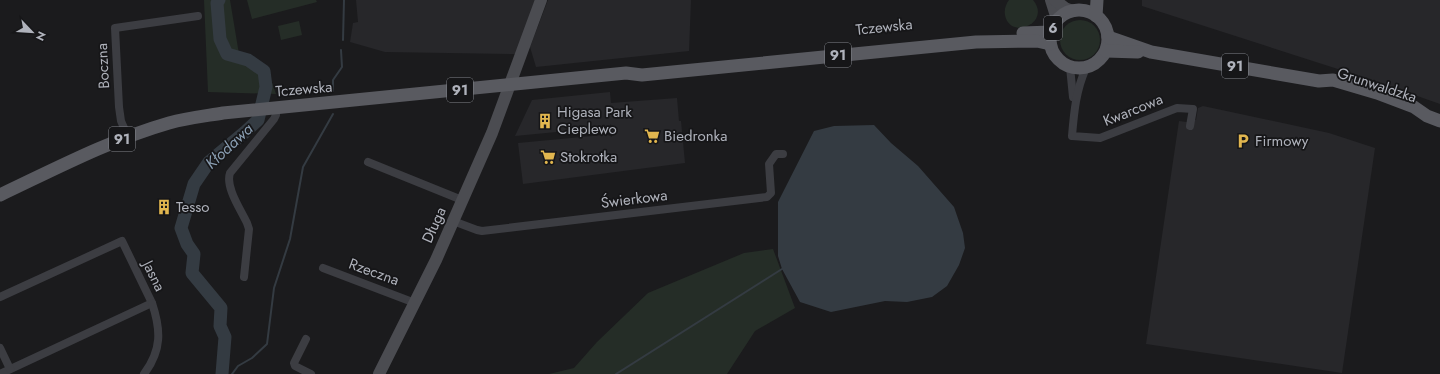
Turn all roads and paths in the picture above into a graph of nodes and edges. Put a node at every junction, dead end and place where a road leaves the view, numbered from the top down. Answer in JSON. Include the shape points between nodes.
{"nodes":[{"id":1,"x":541,"y":0,"type":"edge"},
{"id":2,"x":1050,"y":0,"type":"edge"},
{"id":3,"x":1055,"y":0,"type":"edge"},
{"id":4,"x":1097,"y":0,"type":"edge"},
{"id":5,"x":1081,"y":7,"type":"edge"},
{"id":6,"x":198,"y":16,"type":"dead end"},
{"id":7,"x":1096,"y":16,"type":"junction"},
{"id":8,"x":1052,"y":33,"type":"junction"},
{"id":9,"x":1108,"y":37,"type":"junction"},
{"id":10,"x":1106,"y":51,"type":"junction"},
{"id":11,"x":1151,"y":52,"type":"junction"},
{"id":12,"x":1070,"y":67,"type":"junction"},
{"id":13,"x":1086,"y":68,"type":"junction"},
{"id":14,"x":510,"y":85,"type":"junction"},
{"id":15,"x":1074,"y":106,"type":"junction"},
{"id":16,"x":272,"y":108,"type":"junction"},
{"id":17,"x":1440,"y":121,"type":"edge"},
{"id":18,"x":1190,"y":126,"type":"dead end"},
{"id":19,"x":128,"y":137,"type":"junction"},
{"id":20,"x":783,"y":154,"type":"dead end"},
{"id":21,"x":368,"y":162,"type":"dead end"},
{"id":22,"x":0,"y":195,"type":"edge"},
{"id":23,"x":462,"y":200,"type":"junction"},
{"id":24,"x":454,"y":221,"type":"junction"},
{"id":25,"x":323,"y":268,"type":"dead end"},
{"id":26,"x":244,"y":277,"type":"dead end"},
{"id":27,"x":0,"y":296,"type":"edge"},
{"id":28,"x":152,"y":303,"type":"junction"},
{"id":29,"x":415,"y":303,"type":"junction"},
{"id":30,"x":306,"y":339,"type":"dead end"},
{"id":31,"x":0,"y":348,"type":"edge"},
{"id":32,"x":10,"y":369,"type":"junction"},
{"id":33,"x":0,"y":374,"type":"edge"},
{"id":34,"x":144,"y":374,"type":"edge"},
{"id":35,"x":311,"y":374,"type":"edge"},
{"id":36,"x":380,"y":374,"type":"edge"}],
"edges":[{"from":1,"to":14,"type":"street","name":"Długa"},
{"from":2,"to":8,"type":"street","via":[[1056,16]]},
{"from":3,"to":5,"type":"street","via":[[1065,8]]},
{"from":4,"to":7,"type":"main road"},
{"from":5,"to":7,"type":"main road","number":"6"},
{"from":5,"to":8,"type":"main road","number":"6","via":[[1063,15]]},
{"from":6,"to":19,"type":"street","name":"Boczna","via":[[115,28],[119,107],[121,121]]},
{"from":7,"to":9,"type":"main road","via":[[1104,25]]},
{"from":8,"to":12,"type":"main road","number":"6","via":[[1053,52],[1063,64]]},
{"from":8,"to":14,"type":"main road","name":"Tczewska","number":"91","via":[[950,37],[642,68],[626,73]]},
{"from":9,"to":10,"type":"main road"},
{"from":9,"to":11,"type":"main road","name":"Grunwaldzka","number":"91"},
{"from":10,"to":11,"type":"main road","name":"Grunwaldzka","number":"91"},
{"from":10,"to":13,"type":"main road","via":[[1098,62]]},
{"from":11,"to":17,"type":"main road","name":"Grunwaldzka","number":"91","via":[[1319,81]]},
{"from":12,"to":13,"type":"main road"},
{"from":12,"to":15,"type":"street","name":"Kwarcowa"},
{"from":13,"to":15,"type":"street","name":"Kwarcowa"},
{"from":14,"to":16,"type":"main road","name":"Tczewska","number":"91"},
{"from":14,"to":23,"type":"street","name":"Długa"},
{"from":15,"to":18,"type":"street","name":"Kwarcowa","via":[[1072,136],[1100,138],[1177,108],[1192,109]]},
{"from":16,"to":19,"type":"main road","name":"Tczewska","number":"91","via":[[195,117]]},
{"from":16,"to":26,"type":"street","via":[[276,115],[274,119],[229,177],[230,187],[249,229]]},
{"from":19,"to":22,"type":"main road","name":"Tczewska","number":"91"},
{"from":20,"to":24,"type":"street","name":"Świerkowa","via":[[776,154],[769,164],[771,193],[768,197],[482,231]]},
{"from":21,"to":23,"type":"street"},
{"from":23,"to":24,"type":"street","name":"Długa"},
{"from":24,"to":29,"type":"street","name":"Długa"},
{"from":25,"to":29,"type":"street","name":"Rzeczna"},
{"from":27,"to":28,"type":"street","name":"Jasna","via":[[122,240]]},
{"from":28,"to":32,"type":"street","name":"Jasna"},
{"from":28,"to":34,"type":"street","via":[[158,322],[159,342]]},
{"from":29,"to":36,"type":"street","name":"Długa"},
{"from":30,"to":35,"type":"street","via":[[294,363]]},
{"from":31,"to":32,"type":"street"},
{"from":32,"to":33,"type":"street","name":"Jasna"}]}
